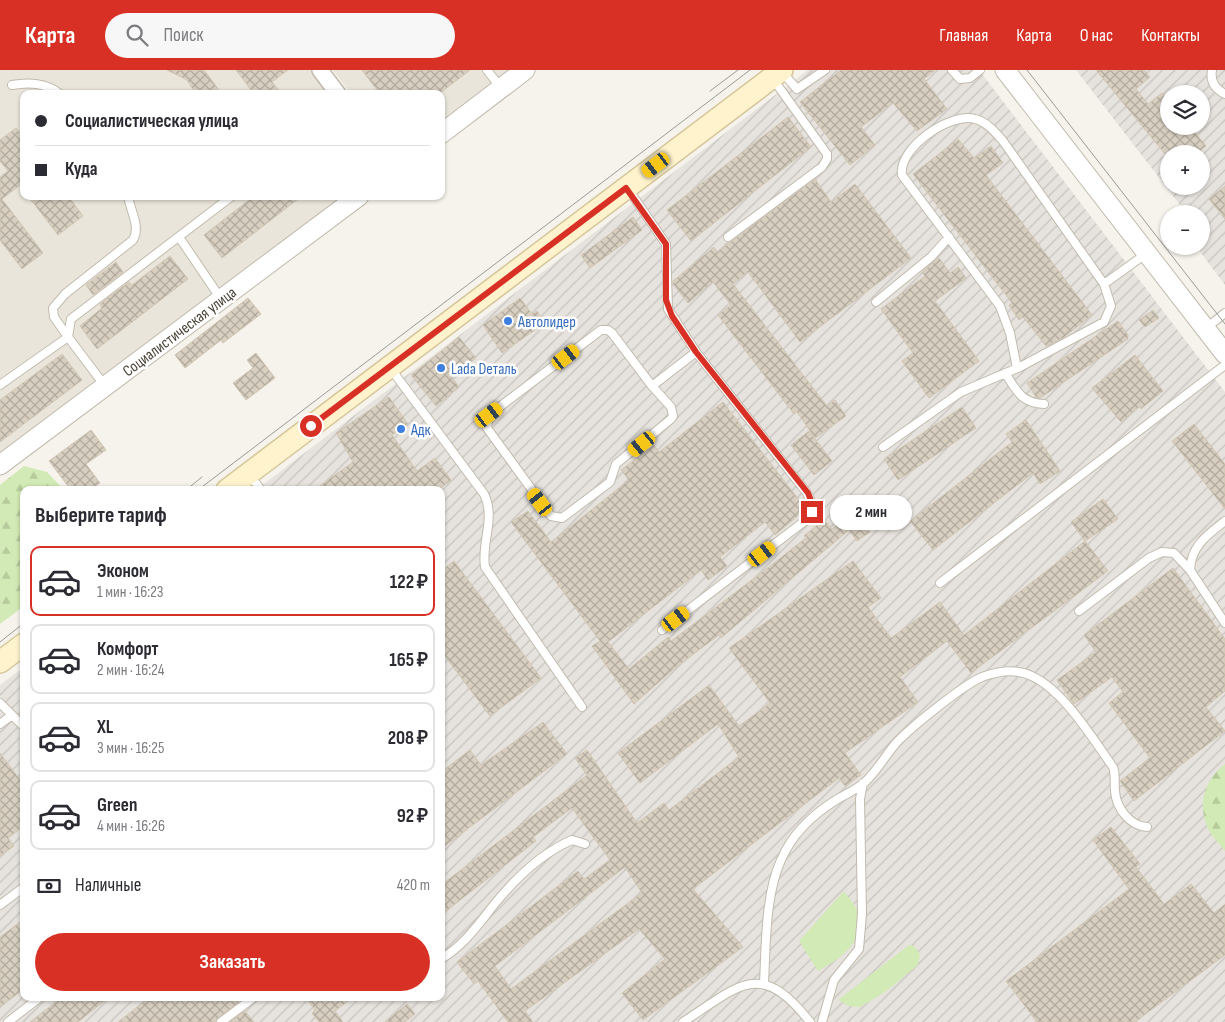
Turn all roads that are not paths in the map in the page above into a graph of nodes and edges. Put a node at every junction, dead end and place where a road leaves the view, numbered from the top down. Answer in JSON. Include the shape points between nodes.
{"nodes":[{"id":1,"x":320,"y":70,"type":"edge"},
{"id":2,"x":487,"y":70,"type":"edge"},
{"id":3,"x":525,"y":70,"type":"edge"},
{"id":4,"x":825,"y":70,"type":"edge"},
{"id":5,"x":952,"y":70,"type":"edge"},
{"id":6,"x":980,"y":70,"type":"edge"},
{"id":7,"x":1005,"y":70,"type":"edge"},
{"id":8,"x":1203,"y":70,"type":"edge"},
{"id":9,"x":1212,"y":72,"type":"edge"},
{"id":10,"x":778,"y":73,"type":"edge"},
{"id":11,"x":12,"y":85,"type":"dead end"},
{"id":12,"x":501,"y":88,"type":"junction"},
{"id":13,"x":52,"y":90,"type":"edge"},
{"id":14,"x":335,"y":90,"type":"edge"},
{"id":15,"x":1225,"y":94,"type":"edge"},
{"id":16,"x":445,"y":131,"type":"edge"},
{"id":17,"x":626,"y":188,"type":"junction"},
{"id":18,"x":129,"y":200,"type":"edge"},
{"id":19,"x":227,"y":200,"type":"edge"},
{"id":20,"x":354,"y":200,"type":"edge"},
{"id":21,"x":178,"y":237,"type":"junction"},
{"id":22,"x":728,"y":237,"type":"dead end"},
{"id":23,"x":949,"y":237,"type":"junction"},
{"id":24,"x":1147,"y":253,"type":"junction"},
{"id":25,"x":1104,"y":284,"type":"junction"},
{"id":26,"x":222,"y":299,"type":"junction"},
{"id":27,"x":876,"y":302,"type":"dead end"},
{"id":28,"x":1225,"y":314,"type":"edge"},
{"id":29,"x":1205,"y":328,"type":"junction"},
{"id":30,"x":68,"y":337,"type":"junction"},
{"id":31,"x":696,"y":352,"type":"junction"},
{"id":32,"x":1225,"y":354,"type":"edge"},
{"id":33,"x":1225,"y":365,"type":"edge"},
{"id":34,"x":389,"y":367,"type":"junction"},
{"id":35,"x":1017,"y":368,"type":"junction"},
{"id":36,"x":1005,"y":373,"type":"junction"},
{"id":37,"x":0,"y":386,"type":"edge"},
{"id":38,"x":105,"y":386,"type":"junction"},
{"id":39,"x":652,"y":386,"type":"junction"},
{"id":40,"x":1044,"y":404,"type":"dead end"},
{"id":41,"x":883,"y":447,"type":"dead end"},
{"id":42,"x":0,"y":465,"type":"edge"},
{"id":43,"x":255,"y":482,"type":"edge"},
{"id":44,"x":241,"y":486,"type":"edge"},
{"id":45,"x":1225,"y":521,"type":"edge"},
{"id":46,"x":1190,"y":570,"type":"junction"},
{"id":47,"x":940,"y":583,"type":"dead end"},
{"id":48,"x":1079,"y":611,"type":"dead end"},
{"id":49,"x":1225,"y":623,"type":"edge"},
{"id":50,"x":662,"y":630,"type":"dead end"},
{"id":51,"x":20,"y":647,"type":"edge"},
{"id":52,"x":0,"y":662,"type":"edge"},
{"id":53,"x":0,"y":703,"type":"edge"},
{"id":54,"x":582,"y":707,"type":"dead end"},
{"id":55,"x":12,"y":716,"type":"junction"},
{"id":56,"x":20,"y":723,"type":"edge"},
{"id":57,"x":0,"y":724,"type":"edge"},
{"id":58,"x":863,"y":783,"type":"junction"},
{"id":59,"x":1147,"y":826,"type":"dead end"},
{"id":60,"x":585,"y":844,"type":"dead end"},
{"id":61,"x":20,"y":890,"type":"edge"},
{"id":62,"x":0,"y":905,"type":"edge"},
{"id":63,"x":445,"y":956,"type":"edge"},
{"id":64,"x":764,"y":983,"type":"junction"},
{"id":65,"x":35,"y":1001,"type":"edge"},
{"id":66,"x":249,"y":1001,"type":"edge"},
{"id":67,"x":8,"y":1022,"type":"edge"},
{"id":68,"x":221,"y":1022,"type":"edge"},
{"id":69,"x":683,"y":1022,"type":"edge"},
{"id":70,"x":810,"y":1022,"type":"edge"},
{"id":71,"x":822,"y":1022,"type":"edge"}],
"edges":[{"from":1,"to":14,"type":"street"},
{"from":2,"to":12,"type":"lane"},
{"from":3,"to":12,"type":"street"},
{"from":4,"to":10,"type":"lane","via":[[797,89]]},
{"from":5,"to":6,"type":"lane","via":[[960,79]]},
{"from":7,"to":24,"type":"street"},
{"from":8,"to":9,"type":"lane"},
{"from":9,"to":15,"type":"lane","via":[[1216,87]]},
{"from":10,"to":17,"type":"main road"},
{"from":10,"to":22,"type":"lane","via":[[827,159],[822,167]]},
{"from":11,"to":13,"type":"lane","via":[[26,82]]},
{"from":12,"to":16,"type":"street"},
{"from":17,"to":31,"type":"lane","via":[[666,244],[668,308]]},
{"from":17,"to":34,"type":"main road"},
{"from":18,"to":30,"type":"lane","via":[[137,234],[133,240],[65,294],[53,308],[54,317]]},
{"from":19,"to":21,"type":"lane"},
{"from":20,"to":26,"type":"street","name":"Социалистическая улица"},
{"from":21,"to":26,"type":"lane"},
{"from":21,"to":30,"type":"lane","via":[[71,319]]},
{"from":23,"to":25,"type":"lane","via":[[902,175],[901,168],[907,153],[942,126],[960,119],[975,119],[992,129],[1003,141]]},
{"from":23,"to":27,"type":"lane","via":[[931,257]]},
{"from":23,"to":35,"type":"lane","via":[[1003,311]]},
{"from":24,"to":25,"type":"lane"},
{"from":24,"to":29,"type":"street"},
{"from":25,"to":35,"type":"lane","via":[[1111,306],[1104,322]]},
{"from":26,"to":38,"type":"street","name":"Социалистическая улица"},
{"from":28,"to":29,"type":"lane"},
{"from":29,"to":32,"type":"street"},
{"from":30,"to":37,"type":"lane"},
{"from":30,"to":38,"type":"lane"},
{"from":31,"to":39,"type":"lane"},
{"from":31,"to":50,"type":"lane","via":[[808,493],[814,508],[806,520]]},
{"from":33,"to":47,"type":"lane"},
{"from":34,"to":43,"type":"main road"},
{"from":34,"to":54,"type":"lane","via":[[484,494],[491,512],[483,555],[485,568]]},
{"from":35,"to":36,"type":"lane"},
{"from":36,"to":40,"type":"lane","via":[[1025,401]]},
{"from":36,"to":41,"type":"lane","via":[[961,392]]},
{"from":38,"to":42,"type":"street","name":"Социалистическая улица"},
{"from":39,"to":39,"type":"lane","via":[[612,333],[605,330],[489,415],[487,428],[551,516],[562,518],[610,482],[616,464],[672,419],[670,408]]},
{"from":43,"to":44,"type":"main road"},
{"from":45,"to":46,"type":"lane","via":[[1200,541],[1190,560]]},
{"from":46,"to":48,"type":"lane","via":[[1174,553],[1162,552],[1149,558]]},
{"from":46,"to":49,"type":"lane"},
{"from":51,"to":52,"type":"main road"},
{"from":53,"to":55,"type":"lane"},
{"from":55,"to":56,"type":"lane"},
{"from":55,"to":57,"type":"lane"},
{"from":58,"to":59,"type":"lane","via":[[898,742],[965,688],[999,672],[1020,672],[1041,681],[1074,714],[1116,773],[1116,800],[1122,812],[1139,826]]},
{"from":58,"to":64,"type":"lane","via":[[817,813],[795,835],[780,861],[773,883]]},
{"from":58,"to":71,"type":"lane","via":[[860,799],[862,914],[859,949],[834,980]]},
{"from":60,"to":63,"type":"lane","via":[[572,840],[529,869],[509,887],[466,942]]},
{"from":61,"to":62,"type":"lane"},
{"from":64,"to":69,"type":"lane","via":[[740,987]]},
{"from":64,"to":70,"type":"lane","via":[[780,990]]},
{"from":65,"to":67,"type":"lane"},
{"from":66,"to":68,"type":"lane"}]}
